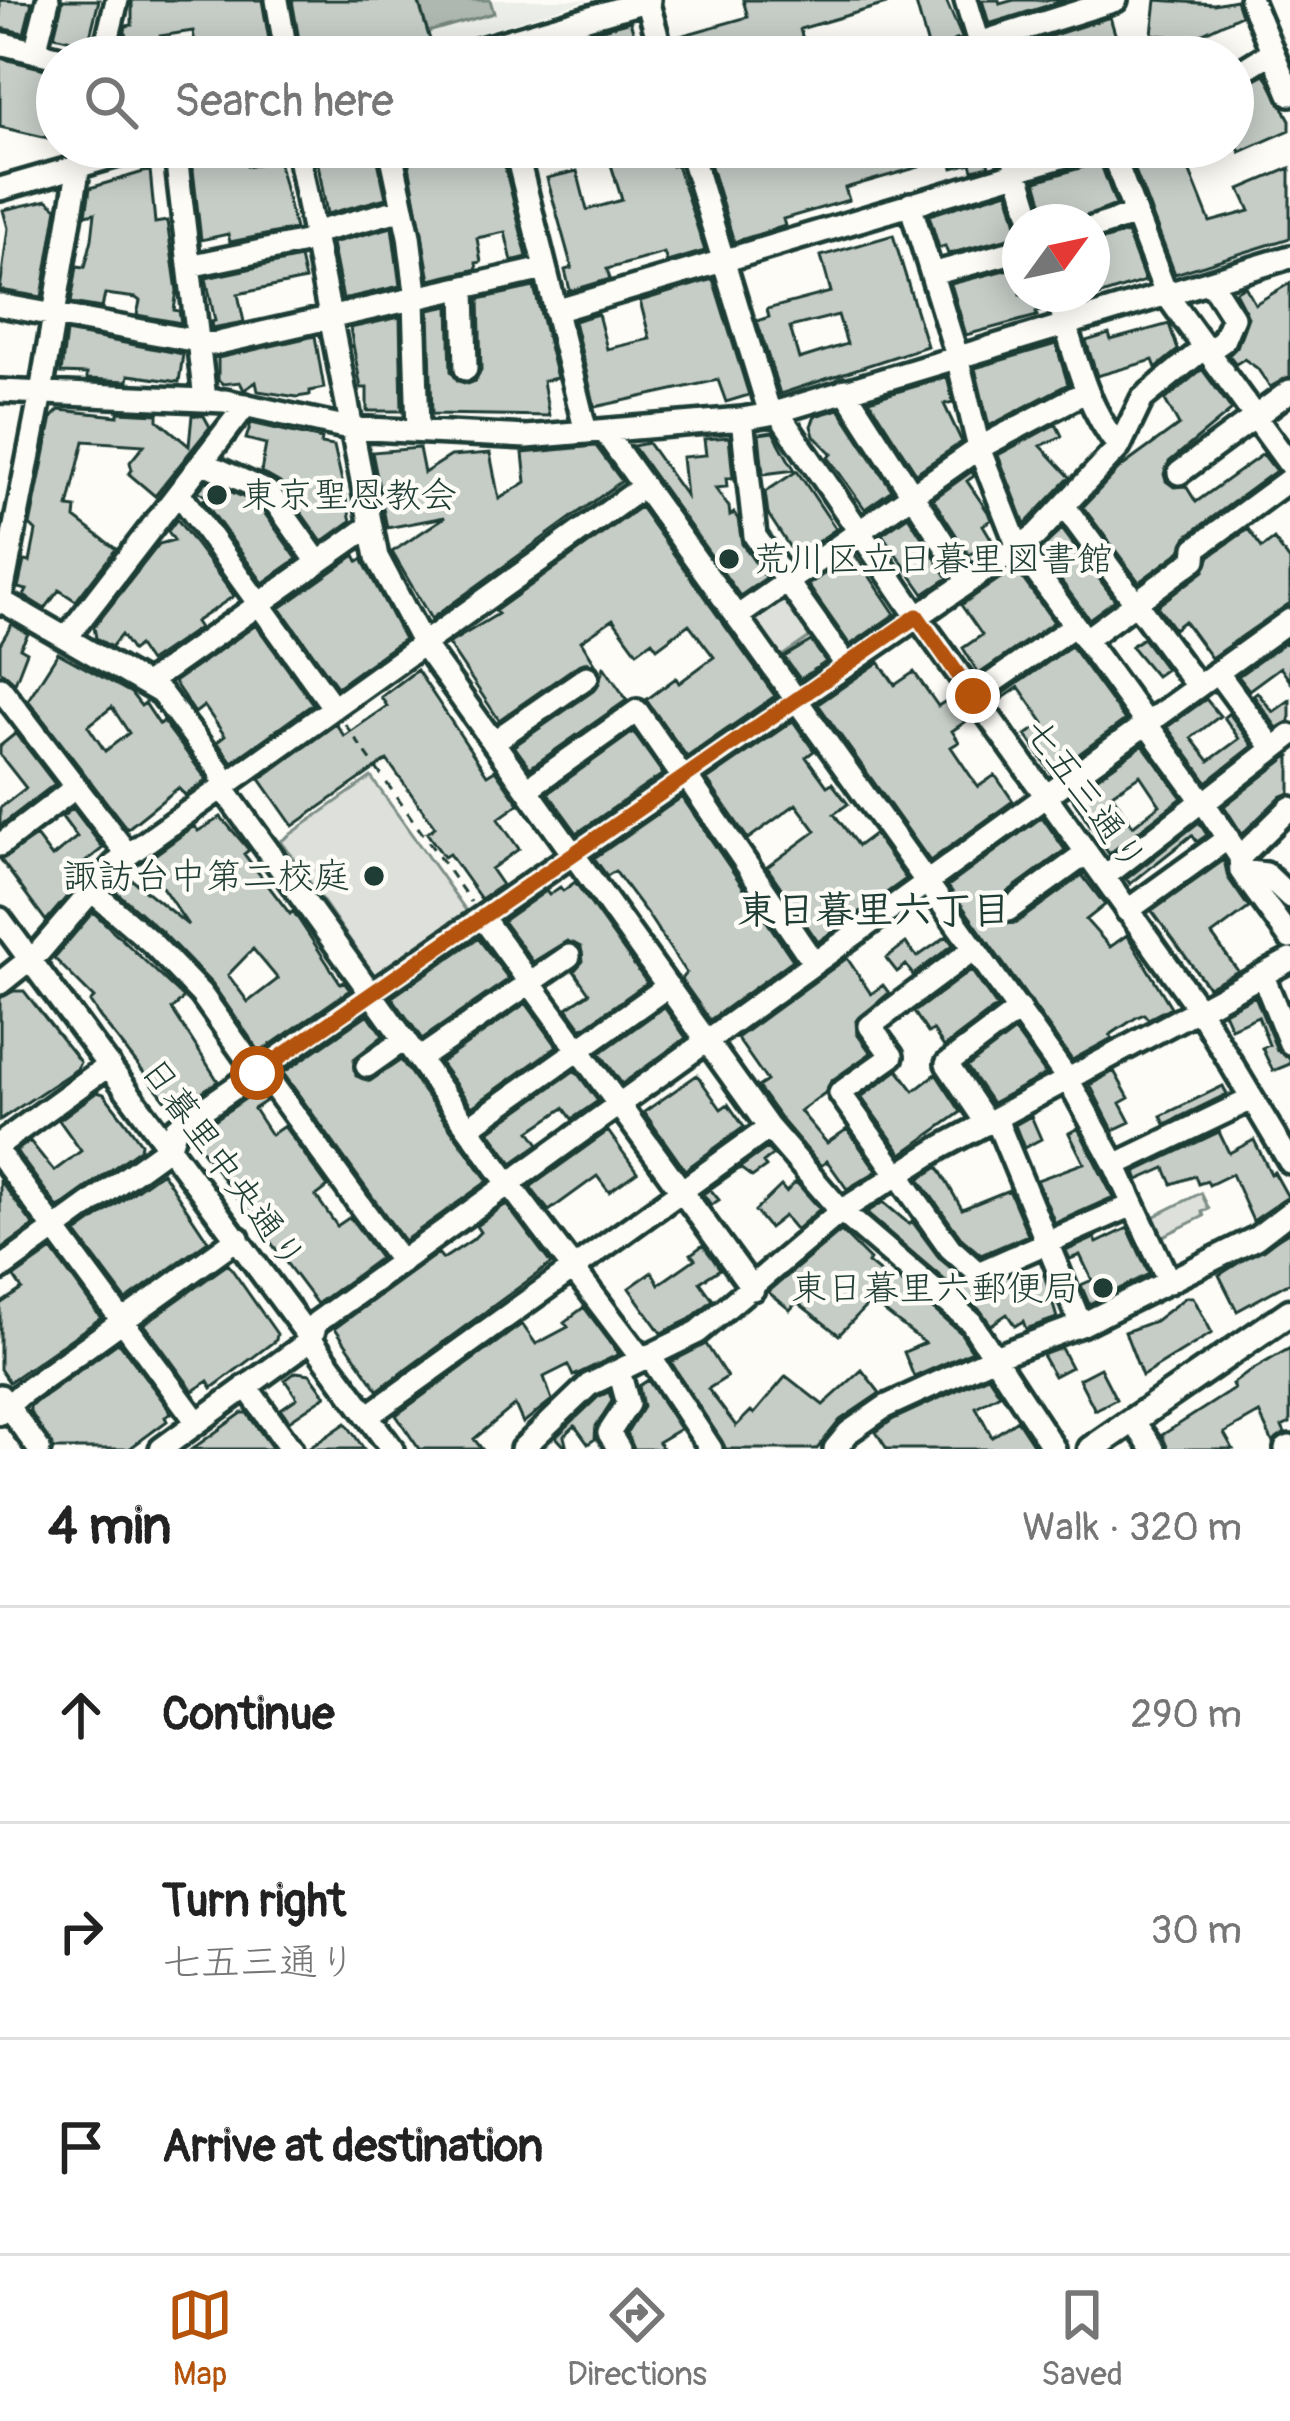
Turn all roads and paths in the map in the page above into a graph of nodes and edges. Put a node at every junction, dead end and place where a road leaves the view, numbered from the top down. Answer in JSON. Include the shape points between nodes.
{"nodes":[{"id":1,"x":48,"y":0,"type":"edge"},
{"id":2,"x":117,"y":0,"type":"edge"},
{"id":3,"x":277,"y":0,"type":"edge"},
{"id":4,"x":648,"y":0,"type":"edge"},
{"id":5,"x":967,"y":0,"type":"edge"},
{"id":6,"x":1251,"y":0,"type":"edge"},
{"id":7,"x":1103,"y":2,"type":"edge"},
{"id":8,"x":47,"y":36,"type":"edge"},
{"id":9,"x":109,"y":36,"type":"edge"},
{"id":10,"x":283,"y":36,"type":"edge"},
{"id":11,"x":536,"y":36,"type":"edge"},
{"id":12,"x":657,"y":36,"type":"edge"},
{"id":13,"x":977,"y":36,"type":"edge"},
{"id":14,"x":1017,"y":36,"type":"edge"},
{"id":15,"x":0,"y":44,"type":"edge"},
{"id":16,"x":36,"y":52,"type":"edge"},
{"id":17,"x":1272,"y":52,"type":"junction"},
{"id":18,"x":1254,"y":63,"type":"edge"},
{"id":19,"x":1290,"y":94,"type":"edge"},
{"id":20,"x":52,"y":168,"type":"edge"},
{"id":21,"x":77,"y":168,"type":"edge"},
{"id":22,"x":177,"y":168,"type":"edge"},
{"id":23,"x":301,"y":168,"type":"edge"},
{"id":24,"x":395,"y":168,"type":"edge"},
{"id":25,"x":519,"y":168,"type":"edge"},
{"id":26,"x":695,"y":168,"type":"edge"},
{"id":27,"x":1016,"y":168,"type":"edge"},
{"id":28,"x":1027,"y":168,"type":"edge"},
{"id":29,"x":1118,"y":168,"type":"edge"},
{"id":30,"x":1017,"y":171,"type":"junction"},
{"id":31,"x":0,"y":189,"type":"edge"},
{"id":32,"x":910,"y":204,"type":"junction"},
{"id":33,"x":1027,"y":204,"type":"edge"},
{"id":34,"x":404,"y":208,"type":"junction"},
{"id":35,"x":1136,"y":214,"type":"junction"},
{"id":36,"x":1110,"y":222,"type":"edge"},
{"id":37,"x":314,"y":237,"type":"junction"},
{"id":38,"x":1002,"y":255,"type":"edge"},
{"id":39,"x":1290,"y":257,"type":"edge"},
{"id":40,"x":723,"y":260,"type":"junction"},
{"id":41,"x":189,"y":266,"type":"junction"},
{"id":42,"x":544,"y":269,"type":"junction"},
{"id":43,"x":932,"y":274,"type":"junction"},
{"id":44,"x":1210,"y":281,"type":"junction"},
{"id":45,"x":464,"y":290,"type":"junction"},
{"id":46,"x":1166,"y":294,"type":"junction"},
{"id":47,"x":415,"y":300,"type":"junction"},
{"id":48,"x":0,"y":305,"type":"edge"},
{"id":49,"x":555,"y":310,"type":"junction"},
{"id":50,"x":1062,"y":312,"type":"edge"},
{"id":51,"x":53,"y":315,"type":"junction"},
{"id":52,"x":330,"y":320,"type":"junction"},
{"id":53,"x":1066,"y":324,"type":"junction"},
{"id":54,"x":197,"y":341,"type":"junction"},
{"id":55,"x":1206,"y":350,"type":"junction"},
{"id":56,"x":957,"y":356,"type":"junction"},
{"id":57,"x":466,"y":369,"type":"dead end"},
{"id":58,"x":844,"y":390,"type":"junction"},
{"id":59,"x":1290,"y":391,"type":"edge"},
{"id":60,"x":0,"y":392,"type":"edge"},
{"id":61,"x":1085,"y":392,"type":"junction"},
{"id":62,"x":40,"y":393,"type":"junction"},
{"id":63,"x":205,"y":399,"type":"junction"},
{"id":64,"x":246,"y":405,"type":"junction"},
{"id":65,"x":774,"y":413,"type":"junction"},
{"id":66,"x":1256,"y":418,"type":"junction"},
{"id":67,"x":742,"y":419,"type":"junction"},
{"id":68,"x":349,"y":428,"type":"junction"},
{"id":69,"x":418,"y":431,"type":"junction"},
{"id":70,"x":596,"y":432,"type":"junction"},
{"id":71,"x":1119,"y":447,"type":"junction"},
{"id":72,"x":979,"y":448,"type":"junction"},
{"id":73,"x":204,"y":463,"type":"junction"},
{"id":74,"x":1290,"y":465,"type":"edge"},
{"id":75,"x":1179,"y":473,"type":"dead end"},
{"id":76,"x":1290,"y":479,"type":"edge"},
{"id":77,"x":11,"y":485,"type":"edge"},
{"id":78,"x":644,"y":486,"type":"junction"},
{"id":79,"x":179,"y":493,"type":"junction"},
{"id":80,"x":911,"y":494,"type":"junction"},
{"id":81,"x":1065,"y":507,"type":"junction"},
{"id":82,"x":370,"y":526,"type":"junction"},
{"id":83,"x":859,"y":531,"type":"junction"},
{"id":84,"x":1018,"y":547,"type":"junction"},
{"id":85,"x":318,"y":562,"type":"junction"},
{"id":86,"x":968,"y":581,"type":"junction"},
{"id":87,"x":787,"y":582,"type":"junction"},
{"id":88,"x":1,"y":601,"type":"edge"},
{"id":89,"x":1136,"y":603,"type":"junction"},
{"id":90,"x":259,"y":604,"type":"junction"},
{"id":91,"x":738,"y":616,"type":"junction"},
{"id":92,"x":917,"y":616,"type":"junction"},
{"id":93,"x":1290,"y":620,"type":"edge"},
{"id":94,"x":1080,"y":633,"type":"junction"},
{"id":95,"x":67,"y":637,"type":"junction"},
{"id":96,"x":423,"y":644,"type":"junction"},
{"id":97,"x":847,"y":666,"type":"junction"},
{"id":98,"x":1217,"y":672,"type":"junction"},
{"id":99,"x":587,"y":677,"type":"dead end"},
{"id":100,"x":146,"y":684,"type":"junction"},
{"id":101,"x":1197,"y":686,"type":"junction"},
{"id":102,"x":0,"y":688,"type":"edge"},
{"id":103,"x":973,"y":696,"type":"junction"},
{"id":104,"x":798,"y":700,"type":"junction"},
{"id":105,"x":334,"y":708,"type":"junction"},
{"id":106,"x":1145,"y":723,"type":"junction"},
{"id":107,"x":493,"y":742,"type":"junction"},
{"id":108,"x":1281,"y":742,"type":"edge"},
{"id":109,"x":685,"y":778,"type":"junction"},
{"id":110,"x":225,"y":785,"type":"junction"},
{"id":111,"x":76,"y":787,"type":"junction"},
{"id":112,"x":527,"y":789,"type":"junction"},
{"id":113,"x":1045,"y":796,"type":"junction"},
{"id":114,"x":1203,"y":802,"type":"junction"},
{"id":115,"x":1290,"y":808,"type":"edge"},
{"id":116,"x":0,"y":845,"type":"edge"},
{"id":117,"x":1087,"y":853,"type":"junction"},
{"id":118,"x":573,"y":854,"type":"junction"},
{"id":119,"x":128,"y":855,"type":"junction"},
{"id":120,"x":1236,"y":855,"type":"junction"},
{"id":121,"x":1103,"y":877,"type":"junction"},
{"id":122,"x":928,"y":881,"type":"junction"},
{"id":123,"x":92,"y":891,"type":"junction"},
{"id":124,"x":1290,"y":897,"type":"edge"},
{"id":125,"x":1008,"y":910,"type":"dead end"},
{"id":126,"x":1127,"y":911,"type":"junction"},
{"id":127,"x":482,"y":917,"type":"junction"},
{"id":128,"x":0,"y":919,"type":"edge"},
{"id":129,"x":1290,"y":938,"type":"edge"},
{"id":130,"x":976,"y":948,"type":"junction"},
{"id":131,"x":569,"y":956,"type":"dead end"},
{"id":132,"x":29,"y":959,"type":"junction"},
{"id":133,"x":1290,"y":960,"type":"edge"},
{"id":134,"x":814,"y":963,"type":"junction"},
{"id":135,"x":1263,"y":976,"type":"junction"},
{"id":136,"x":0,"y":982,"type":"edge"},
{"id":137,"x":528,"y":982,"type":"junction"},
{"id":138,"x":668,"y":986,"type":"junction"},
{"id":139,"x":372,"y":994,"type":"junction"},
{"id":140,"x":1198,"y":1008,"type":"junction"},
{"id":141,"x":1020,"y":1009,"type":"junction"},
{"id":142,"x":405,"y":1040,"type":"junction"},
{"id":143,"x":706,"y":1040,"type":"junction"},
{"id":144,"x":1290,"y":1042,"type":"edge"},
{"id":145,"x":577,"y":1050,"type":"junction"},
{"id":146,"x":418,"y":1059,"type":"junction"},
{"id":147,"x":109,"y":1065,"type":"junction"},
{"id":148,"x":367,"y":1066,"type":"dead end"},
{"id":149,"x":260,"y":1071,"type":"junction"},
{"id":150,"x":1070,"y":1081,"type":"junction"},
{"id":151,"x":1252,"y":1099,"type":"junction"},
{"id":152,"x":617,"y":1105,"type":"junction"},
{"id":153,"x":991,"y":1121,"type":"junction"},
{"id":154,"x":468,"y":1128,"type":"junction"},
{"id":155,"x":769,"y":1128,"type":"junction"},
{"id":156,"x":0,"y":1144,"type":"edge"},
{"id":157,"x":170,"y":1146,"type":"junction"},
{"id":158,"x":0,"y":1156,"type":"edge"},
{"id":159,"x":1290,"y":1162,"type":"edge"},
{"id":160,"x":1115,"y":1166,"type":"junction"},
{"id":161,"x":899,"y":1174,"type":"junction"},
{"id":162,"x":509,"y":1184,"type":"junction"},
{"id":163,"x":679,"y":1193,"type":"junction"},
{"id":164,"x":1133,"y":1205,"type":"junction"},
{"id":165,"x":841,"y":1211,"type":"junction"},
{"id":166,"x":1290,"y":1212,"type":"edge"},
{"id":167,"x":54,"y":1229,"type":"junction"},
{"id":168,"x":238,"y":1238,"type":"junction"},
{"id":169,"x":1046,"y":1242,"type":"junction"},
{"id":170,"x":401,"y":1262,"type":"junction"},
{"id":171,"x":0,"y":1269,"type":"edge"},
{"id":172,"x":574,"y":1270,"type":"junction"},
{"id":173,"x":1169,"y":1282,"type":"junction"},
{"id":174,"x":753,"y":1289,"type":"junction"},
{"id":175,"x":1290,"y":1312,"type":"edge"},
{"id":176,"x":122,"y":1321,"type":"junction"},
{"id":177,"x":1081,"y":1325,"type":"junction"},
{"id":178,"x":311,"y":1340,"type":"junction"},
{"id":179,"x":645,"y":1356,"type":"junction"},
{"id":180,"x":994,"y":1357,"type":"junction"},
{"id":181,"x":619,"y":1371,"type":"junction"},
{"id":182,"x":246,"y":1386,"type":"junction"},
{"id":183,"x":2,"y":1405,"type":"edge"},
{"id":184,"x":368,"y":1416,"type":"junction"},
{"id":185,"x":1133,"y":1421,"type":"junction"},
{"id":186,"x":197,"y":1422,"type":"junction"},
{"id":187,"x":548,"y":1440,"type":"edge"},
{"id":188,"x":39,"y":1449,"type":"edge"},
{"id":189,"x":161,"y":1449,"type":"edge"},
{"id":190,"x":291,"y":1449,"type":"edge"},
{"id":191,"x":392,"y":1449,"type":"edge"},
{"id":192,"x":522,"y":1449,"type":"edge"},
{"id":193,"x":619,"y":1449,"type":"edge"},
{"id":194,"x":711,"y":1449,"type":"edge"},
{"id":195,"x":835,"y":1449,"type":"edge"},
{"id":196,"x":1054,"y":1449,"type":"edge"},
{"id":197,"x":1091,"y":1449,"type":"edge"},
{"id":198,"x":1153,"y":1449,"type":"edge"}],
"edges":[{"from":1,"to":8,"type":"street"},
{"from":2,"to":9,"type":"street"},
{"from":3,"to":10,"type":"street"},
{"from":4,"to":11,"type":"street"},
{"from":4,"to":12,"type":"street"},
{"from":5,"to":13,"type":"street"},
{"from":6,"to":17,"type":"street"},
{"from":7,"to":14,"type":"street"},
{"from":15,"to":16,"type":"street"},
{"from":17,"to":18,"type":"street"},
{"from":17,"to":19,"type":"street"},
{"from":20,"to":31,"type":"street"},
{"from":21,"to":51,"type":"street"},
{"from":22,"to":41,"type":"street"},
{"from":23,"to":37,"type":"street"},
{"from":24,"to":34,"type":"street"},
{"from":25,"to":42,"type":"street"},
{"from":26,"to":40,"type":"street","name":"七五三通り"},
{"from":27,"to":30,"type":"street"},
{"from":28,"to":30,"type":"street"},
{"from":29,"to":35,"type":"street"},
{"from":30,"to":32,"type":"street"},
{"from":30,"to":33,"type":"street"},
{"from":32,"to":40,"type":"street"},
{"from":32,"to":43,"type":"street"},
{"from":34,"to":37,"type":"street"},
{"from":34,"to":47,"type":"street"},
{"from":35,"to":36,"type":"street"},
{"from":35,"to":46,"type":"street"},
{"from":37,"to":41,"type":"street"},
{"from":37,"to":52,"type":"street"},
{"from":38,"to":43,"type":"street"},
{"from":39,"to":44,"type":"street"},
{"from":40,"to":49,"type":"street"},
{"from":40,"to":65,"type":"street","name":"七五三通り"},
{"from":41,"to":54,"type":"street"},
{"from":42,"to":45,"type":"street"},
{"from":42,"to":49,"type":"street"},
{"from":43,"to":56,"type":"street"},
{"from":44,"to":46,"type":"street"},
{"from":44,"to":55,"type":"street","via":[[1233,317],[1223,340]]},
{"from":45,"to":47,"type":"street"},
{"from":45,"to":57,"type":"street"},
{"from":46,"to":53,"type":"street"},
{"from":46,"to":55,"type":"street"},
{"from":47,"to":52,"type":"street"},
{"from":47,"to":69,"type":"street"},
{"from":48,"to":51,"type":"street"},
{"from":49,"to":70,"type":"street"},
{"from":50,"to":53,"type":"street"},
{"from":51,"to":54,"type":"street"},
{"from":51,"to":62,"type":"street"},
{"from":52,"to":54,"type":"street"},
{"from":52,"to":68,"type":"street"},
{"from":53,"to":56,"type":"street"},
{"from":53,"to":61,"type":"street"},
{"from":54,"to":63,"type":"street"},
{"from":55,"to":66,"type":"street"},
{"from":55,"to":71,"type":"street","via":[[1142,399]]},
{"from":56,"to":58,"type":"street"},
{"from":56,"to":72,"type":"street"},
{"from":58,"to":65,"type":"street"},
{"from":58,"to":80,"type":"street"},
{"from":59,"to":66,"type":"street"},
{"from":60,"to":62,"type":"street"},
{"from":61,"to":71,"type":"street"},
{"from":61,"to":72,"type":"street"},
{"from":62,"to":63,"type":"street"},
{"from":62,"to":77,"type":"street"},
{"from":63,"to":64,"type":"street"},
{"from":64,"to":68,"type":"street"},
{"from":64,"to":73,"type":"street"},
{"from":65,"to":67,"type":"street"},
{"from":65,"to":83,"type":"street","name":"七五三通り"},
{"from":66,"to":74,"type":"street"},
{"from":66,"to":75,"type":"street"},
{"from":67,"to":70,"type":"street"},
{"from":67,"to":87,"type":"street","via":[[754,536]]},
{"from":68,"to":69,"type":"street"},
{"from":68,"to":82,"type":"street"},
{"from":69,"to":70,"type":"street"},
{"from":70,"to":78,"type":"street"},
{"from":71,"to":81,"type":"street"},
{"from":72,"to":80,"type":"street"},
{"from":72,"to":84,"type":"street"},
{"from":73,"to":79,"type":"street"},
{"from":73,"to":85,"type":"street","via":[[268,492]]},
{"from":76,"to":89,"type":"street"},
{"from":77,"to":88,"type":"street"},
{"from":78,"to":91,"type":"street"},
{"from":78,"to":96,"type":"street"},
{"from":79,"to":90,"type":"street"},
{"from":79,"to":95,"type":"street"},
{"from":80,"to":83,"type":"street"},
{"from":80,"to":86,"type":"street"},
{"from":81,"to":84,"type":"street"},
{"from":81,"to":89,"type":"street"},
{"from":82,"to":85,"type":"street"},
{"from":82,"to":96,"type":"street"},
{"from":83,"to":87,"type":"street"},
{"from":83,"to":92,"type":"street","name":"七五三通り"},
{"from":84,"to":86,"type":"street"},
{"from":84,"to":94,"type":"street"},
{"from":85,"to":90,"type":"street"},
{"from":86,"to":92,"type":"street"},
{"from":87,"to":91,"type":"street"},
{"from":87,"to":97,"type":"street"},
{"from":88,"to":95,"type":"street"},
{"from":89,"to":94,"type":"street"},
{"from":89,"to":101,"type":"street"},
{"from":90,"to":100,"type":"street"},
{"from":90,"to":105,"type":"street"},
{"from":91,"to":104,"type":"street"},
{"from":92,"to":97,"type":"street"},
{"from":92,"to":103,"type":"street","name":"七五三通り"},
{"from":93,"to":98,"type":"street"},
{"from":94,"to":103,"type":"street"},
{"from":94,"to":106,"type":"street"},
{"from":95,"to":100,"type":"street"},
{"from":96,"to":105,"type":"street"},
{"from":96,"to":107,"type":"street"},
{"from":97,"to":104,"type":"street"},
{"from":98,"to":101,"type":"street"},
{"from":98,"to":108,"type":"street"},
{"from":99,"to":107,"type":"street"},
{"from":100,"to":110,"type":"street","via":[[161,693]]},
{"from":101,"to":106,"type":"street"},
{"from":102,"to":111,"type":"street"},
{"from":103,"to":113,"type":"street","name":"七五三通り"},
{"from":104,"to":109,"type":"street"},
{"from":104,"to":122,"type":"street"},
{"from":105,"to":110,"type":"street"},
{"from":105,"to":127,"type":"path"},
{"from":106,"to":113,"type":"street"},
{"from":106,"to":114,"type":"street"},
{"from":107,"to":112,"type":"street"},
{"from":108,"to":114,"type":"street"},
{"from":109,"to":112,"type":"street","via":[[637,711]]},
{"from":109,"to":118,"type":"street"},
{"from":109,"to":134,"type":"street"},
{"from":110,"to":119,"type":"street"},
{"from":110,"to":139,"type":"street"},
{"from":111,"to":116,"type":"street"},
{"from":111,"to":119,"type":"street"},
{"from":112,"to":118,"type":"street"},
{"from":113,"to":117,"type":"street","name":"七五三通り"},
{"from":113,"to":122,"type":"street"},
{"from":114,"to":120,"type":"street"},
{"from":114,"to":121,"type":"street"},
{"from":115,"to":120,"type":"street"},
{"from":117,"to":121,"type":"street","name":"七五三通り"},
{"from":117,"to":125,"type":"street"},
{"from":118,"to":127,"type":"street"},
{"from":118,"to":138,"type":"street"},
{"from":119,"to":123,"type":"street"},
{"from":120,"to":124,"type":"street"},
{"from":120,"to":126,"type":"street"},
{"from":120,"to":129,"type":"street"},
{"from":121,"to":126,"type":"street","name":"七五三通り"},
{"from":122,"to":130,"type":"street"},
{"from":122,"to":134,"type":"street"},
{"from":123,"to":132,"type":"street"},
{"from":123,"to":149,"type":"street","via":[[201,994]]},
{"from":126,"to":140,"type":"street","name":"七五三通り"},
{"from":127,"to":137,"type":"street"},
{"from":127,"to":139,"type":"street"},
{"from":128,"to":132,"type":"street","name":"日暮里中央通り"},
{"from":130,"to":141,"type":"street"},
{"from":130,"to":161,"type":"street","via":[[870,1026],[892,1056],[840,1094]]},
{"from":131,"to":137,"type":"street"},
{"from":132,"to":136,"type":"street"},
{"from":132,"to":147,"type":"street","name":"日暮里中央通り"},
{"from":133,"to":135,"type":"street"},
{"from":134,"to":143,"type":"street"},
{"from":135,"to":140,"type":"street"},
{"from":135,"to":144,"type":"street"},
{"from":137,"to":145,"type":"street"},
{"from":137,"to":146,"type":"street"},
{"from":138,"to":143,"type":"street"},
{"from":138,"to":145,"type":"street"},
{"from":139,"to":142,"type":"street"},
{"from":139,"to":149,"type":"street"},
{"from":140,"to":150,"type":"street"},
{"from":140,"to":151,"type":"street","name":"七五三通り"},
{"from":141,"to":150,"type":"street"},
{"from":141,"to":153,"type":"street","via":[[947,1064]]},
{"from":142,"to":146,"type":"street"},
{"from":142,"to":148,"type":"street"},
{"from":143,"to":152,"type":"street"},
{"from":143,"to":155,"type":"street"},
{"from":145,"to":152,"type":"street"},
{"from":145,"to":154,"type":"street"},
{"from":146,"to":154,"type":"street"},
{"from":147,"to":156,"type":"street"},
{"from":147,"to":157,"type":"street","name":"日暮里中央通り"},
{"from":149,"to":157,"type":"street","via":[[176,1128]]},
{"from":149,"to":170,"type":"street"},
{"from":150,"to":153,"type":"street"},
{"from":150,"to":160,"type":"street"},
{"from":151,"to":159,"type":"street","name":"七五三通り"},
{"from":151,"to":160,"type":"street"},
{"from":152,"to":162,"type":"street"},
{"from":152,"to":163,"type":"street"},
{"from":153,"to":161,"type":"street"},
{"from":153,"to":169,"type":"street"},
{"from":154,"to":162,"type":"street"},
{"from":155,"to":163,"type":"street"},
{"from":155,"to":165,"type":"street"},
{"from":157,"to":167,"type":"street"},
{"from":157,"to":168,"type":"street","name":"日暮里中央通り"},
{"from":158,"to":167,"type":"street"},
{"from":160,"to":164,"type":"street"},
{"from":161,"to":165,"type":"street"},
{"from":161,"to":169,"type":"street","via":[[950,1248],[978,1273]]},
{"from":162,"to":170,"type":"street"},
{"from":162,"to":172,"type":"street"},
{"from":163,"to":172,"type":"street"},
{"from":163,"to":174,"type":"street"},
{"from":164,"to":169,"type":"street"},
{"from":164,"to":173,"type":"street"},
{"from":165,"to":174,"type":"street"},
{"from":165,"to":180,"type":"street","via":[[953,1303]]},
{"from":166,"to":173,"type":"street"},
{"from":167,"to":171,"type":"street"},
{"from":167,"to":176,"type":"street"},
{"from":168,"to":176,"type":"street"},
{"from":168,"to":178,"type":"street","name":"日暮里中央通り"},
{"from":169,"to":177,"type":"street"},
{"from":170,"to":178,"type":"street","via":[[316,1324]]},
{"from":172,"to":179,"type":"street"},
{"from":172,"to":184,"type":"street"},
{"from":173,"to":177,"type":"street"},
{"from":174,"to":179,"type":"street","via":[[698,1332]]},
{"from":175,"to":185,"type":"main road"},
{"from":176,"to":183,"type":"street"},
{"from":176,"to":186,"type":"street"},
{"from":177,"to":180,"type":"street"},
{"from":178,"to":182,"type":"street"},
{"from":178,"to":184,"type":"street","name":"日暮里中央通り"},
{"from":179,"to":181,"type":"street"},
{"from":179,"to":194,"type":"street"},
{"from":180,"to":195,"type":"street","via":[[885,1407]]},
{"from":180,"to":196,"type":"street"},
{"from":181,"to":187,"type":"street","via":[[589,1385]]},
{"from":181,"to":193,"type":"street","via":[[628,1404],[610,1432]]},
{"from":182,"to":186,"type":"street"},
{"from":182,"to":190,"type":"street"},
{"from":183,"to":188,"type":"street"},
{"from":184,"to":191,"type":"street","name":"日暮里中央通り"},
{"from":185,"to":197,"type":"main road"},
{"from":185,"to":198,"type":"street"},
{"from":186,"to":189,"type":"street"},
{"from":187,"to":192,"type":"street"}]}
